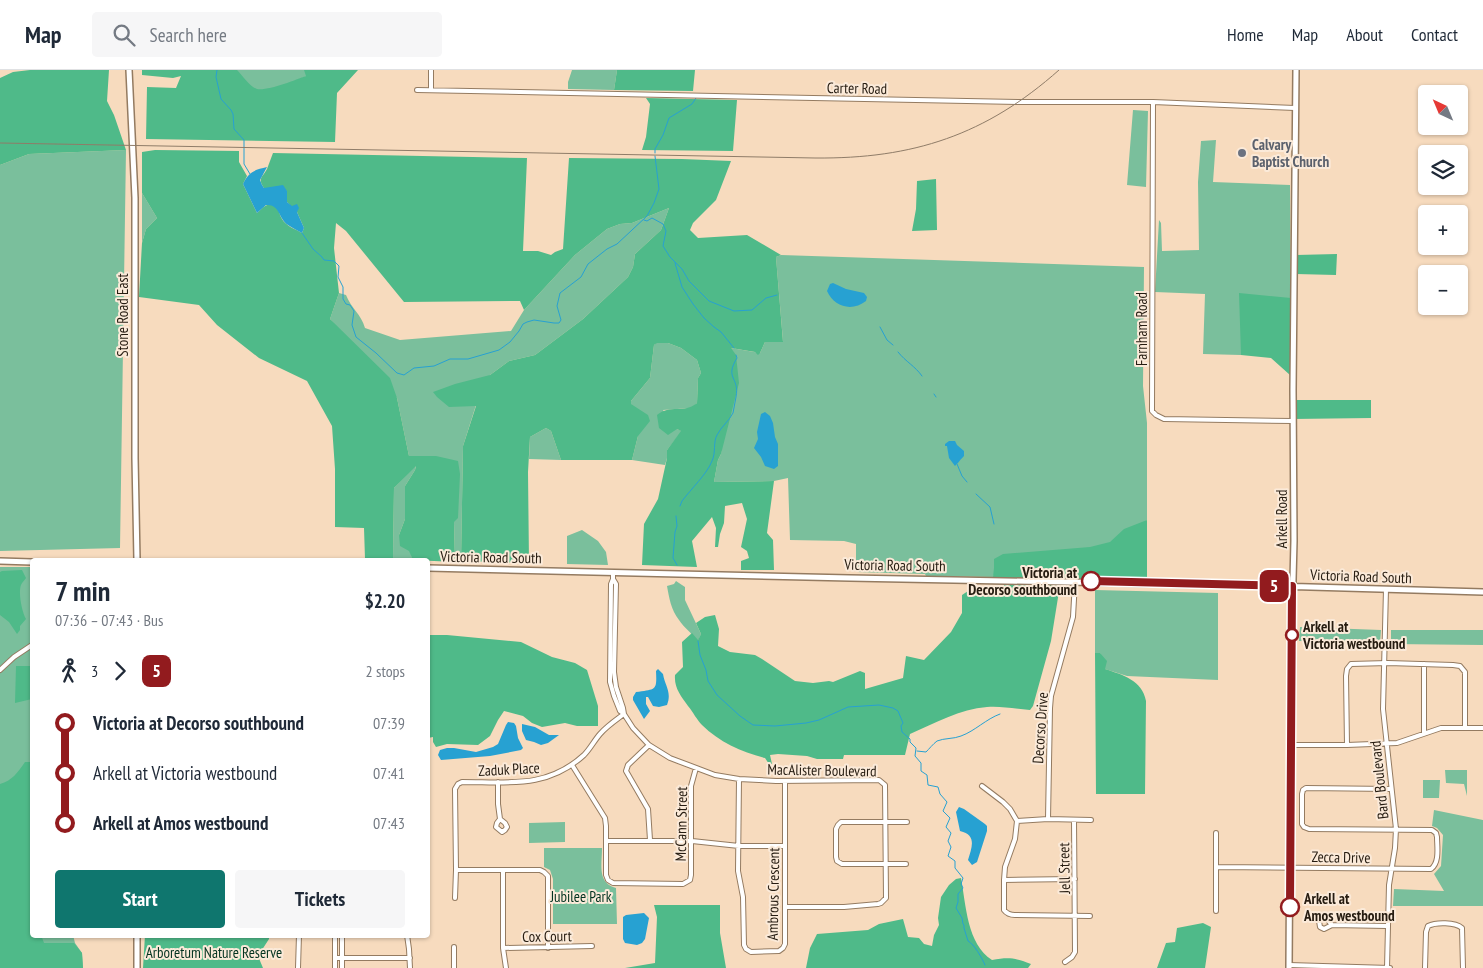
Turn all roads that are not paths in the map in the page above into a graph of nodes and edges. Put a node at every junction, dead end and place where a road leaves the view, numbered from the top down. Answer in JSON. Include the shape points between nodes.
{"nodes":[{"id":1,"x":129,"y":70,"type":"edge"},
{"id":2,"x":431,"y":70,"type":"edge"},
{"id":3,"x":1296,"y":70,"type":"edge"},
{"id":4,"x":431,"y":89,"type":"junction"},
{"id":5,"x":417,"y":90,"type":"dead end"},
{"id":6,"x":1153,"y":102,"type":"junction"},
{"id":7,"x":1296,"y":108,"type":"junction"},
{"id":8,"x":1294,"y":421,"type":"junction"},
{"id":9,"x":137,"y":558,"type":"edge"},
{"id":10,"x":0,"y":561,"type":"edge"},
{"id":11,"x":30,"y":562,"type":"edge"},
{"id":12,"x":430,"y":568,"type":"edge"},
{"id":13,"x":613,"y":572,"type":"junction"},
{"id":14,"x":1075,"y":581,"type":"junction"},
{"id":15,"x":1292,"y":586,"type":"junction"},
{"id":16,"x":1386,"y":589,"type":"junction"},
{"id":17,"x":1483,"y":592,"type":"edge"},
{"id":18,"x":30,"y":645,"type":"edge"},
{"id":19,"x":1383,"y":663,"type":"junction"},
{"id":20,"x":1424,"y":664,"type":"junction"},
{"id":21,"x":0,"y":670,"type":"edge"},
{"id":22,"x":624,"y":714,"type":"junction"},
{"id":23,"x":1465,"y":727,"type":"junction"},
{"id":24,"x":1483,"y":728,"type":"edge"},
{"id":25,"x":1424,"y":733,"type":"junction"},
{"id":26,"x":1387,"y":744,"type":"junction"},
{"id":27,"x":649,"y":745,"type":"junction"},
{"id":28,"x":1291,"y":745,"type":"junction"},
{"id":29,"x":1347,"y":746,"type":"junction"},
{"id":30,"x":572,"y":765,"type":"junction"},
{"id":31,"x":696,"y":768,"type":"junction"},
{"id":32,"x":739,"y":779,"type":"junction"},
{"id":33,"x":785,"y":781,"type":"junction"},
{"id":34,"x":498,"y":782,"type":"junction"},
{"id":35,"x":982,"y":786,"type":"dead end"},
{"id":36,"x":1391,"y":789,"type":"junction"},
{"id":37,"x":500,"y":819,"type":"dead end"},
{"id":38,"x":1048,"y":820,"type":"junction"},
{"id":39,"x":1074,"y":820,"type":"junction"},
{"id":40,"x":1091,"y":820,"type":"dead end"},
{"id":41,"x":1017,"y":821,"type":"junction"},
{"id":42,"x":886,"y":822,"type":"junction"},
{"id":43,"x":906,"y":822,"type":"dead end"},
{"id":44,"x":1396,"y":829,"type":"junction"},
{"id":45,"x":1216,"y":832,"type":"dead end"},
{"id":46,"x":650,"y":840,"type":"junction"},
{"id":47,"x":606,"y":841,"type":"junction"},
{"id":48,"x":692,"y":841,"type":"junction"},
{"id":49,"x":738,"y":846,"type":"junction"},
{"id":50,"x":785,"y":846,"type":"junction"},
{"id":51,"x":885,"y":864,"type":"junction"},
{"id":52,"x":906,"y":864,"type":"dead end"},
{"id":53,"x":1216,"y":867,"type":"junction"},
{"id":54,"x":1290,"y":868,"type":"junction"},
{"id":55,"x":1391,"y":869,"type":"junction"},
{"id":56,"x":456,"y":870,"type":"junction"},
{"id":57,"x":503,"y":871,"type":"junction"},
{"id":58,"x":1075,"y":879,"type":"junction"},
{"id":59,"x":1004,"y":880,"type":"junction"},
{"id":60,"x":455,"y":898,"type":"dead end"},
{"id":61,"x":785,"y":907,"type":"junction"},
{"id":62,"x":1216,"y":911,"type":"dead end"},
{"id":63,"x":1075,"y":916,"type":"junction"},
{"id":64,"x":1090,"y":916,"type":"dead end"},
{"id":65,"x":1332,"y":925,"type":"dead end"},
{"id":66,"x":1387,"y":926,"type":"junction"},
{"id":67,"x":137,"y":938,"type":"edge"},
{"id":68,"x":299,"y":938,"type":"edge"},
{"id":69,"x":335,"y":938,"type":"edge"},
{"id":70,"x":342,"y":938,"type":"edge"},
{"id":71,"x":407,"y":938,"type":"edge"},
{"id":72,"x":592,"y":946,"type":"dead end"},
{"id":73,"x":454,"y":947,"type":"dead end"},
{"id":74,"x":504,"y":948,"type":"junction"},
{"id":75,"x":548,"y":948,"type":"junction"},
{"id":76,"x":335,"y":958,"type":"junction"},
{"id":77,"x":342,"y":958,"type":"junction"},
{"id":78,"x":410,"y":958,"type":"junction"},
{"id":79,"x":1064,"y":962,"type":"dead end"},
{"id":80,"x":1289,"y":966,"type":"edge"},
{"id":81,"x":1349,"y":967,"type":"edge"},
{"id":82,"x":137,"y":968,"type":"edge"},
{"id":83,"x":298,"y":968,"type":"edge"},
{"id":84,"x":335,"y":968,"type":"edge"},
{"id":85,"x":342,"y":968,"type":"edge"},
{"id":86,"x":410,"y":968,"type":"edge"},
{"id":87,"x":454,"y":968,"type":"edge"},
{"id":88,"x":506,"y":968,"type":"edge"},
{"id":89,"x":1388,"y":968,"type":"edge"},
{"id":90,"x":1425,"y":968,"type":"edge"},
{"id":91,"x":1463,"y":968,"type":"edge"}],
"edges":[{"from":1,"to":9,"type":"main road","name":"Stone Road East","via":[[135,198]]},
{"from":2,"to":4,"type":"street"},
{"from":3,"to":7,"type":"main road","name":"Arkell Road"},
{"from":4,"to":5,"type":"street","name":"Carter Road"},
{"from":4,"to":6,"type":"street","name":"Carter Road"},
{"from":6,"to":7,"type":"street","name":"Carter Road"},
{"from":6,"to":8,"type":"street","name":"Farnham Road","via":[[1152,410],[1164,419]]},
{"from":7,"to":8,"type":"main road","name":"Arkell Road"},
{"from":8,"to":15,"type":"main road","name":"Arkell Road"},
{"from":10,"to":11,"type":"main road"},
{"from":12,"to":13,"type":"main road","name":"Victoria Road South"},
{"from":13,"to":14,"type":"main road","name":"Victoria Road South"},
{"from":13,"to":22,"type":"street","name":"MacAlister Boulevard","via":[[610,682]]},
{"from":14,"to":15,"type":"main road","name":"Victoria Road South"},
{"from":14,"to":38,"type":"street","name":"Decorso Drive","via":[[1073,617],[1050,708]]},
{"from":15,"to":16,"type":"main road","name":"Victoria Road South"},
{"from":15,"to":28,"type":"main road","name":"Arkell Road"},
{"from":16,"to":17,"type":"main road","name":"Victoria Road South"},
{"from":16,"to":19,"type":"street","name":"Bard Boulevard"},
{"from":18,"to":21,"type":"street"},
{"from":19,"to":20,"type":"street"},
{"from":19,"to":26,"type":"street","name":"Bard Boulevard"},
{"from":19,"to":29,"type":"street","via":[[1351,664],[1347,669]]},
{"from":20,"to":23,"type":"street","via":[[1453,665],[1463,669]]},
{"from":20,"to":25,"type":"street"},
{"from":22,"to":27,"type":"street","name":"MacAlister Boulevard","via":[[632,728]]},
{"from":22,"to":30,"type":"street","name":"Zaduk Place","via":[[600,734]]},
{"from":23,"to":24,"type":"street"},
{"from":23,"to":25,"type":"street"},
{"from":25,"to":26,"type":"street"},
{"from":26,"to":29,"type":"street"},
{"from":26,"to":36,"type":"street","name":"Bard Boulevard"},
{"from":27,"to":31,"type":"street","name":"MacAlister Boulevard","via":[[661,754]]},
{"from":27,"to":46,"type":"street","via":[[626,771],[648,809]]},
{"from":28,"to":29,"type":"street"},
{"from":28,"to":54,"type":"main road","name":"Arkell Road"},
{"from":30,"to":34,"type":"street","name":"Zaduk Place","via":[[543,779]]},
{"from":30,"to":47,"type":"street","name":"McCann Street","via":[[605,818]]},
{"from":31,"to":32,"type":"street","name":"MacAlister Boulevard","via":[[724,778]]},
{"from":31,"to":48,"type":"street","name":"McCann Street","via":[[691,786]]},
{"from":32,"to":33,"type":"street","name":"MacAlister Boulevard"},
{"from":32,"to":49,"type":"street","name":"Ambrous Crescent"},
{"from":33,"to":42,"type":"street","name":"MacAlister Boulevard","via":[[881,781],[886,788]]},
{"from":33,"to":50,"type":"street","name":"Ambrous Crescent"},
{"from":34,"to":37,"type":"street"},
{"from":34,"to":56,"type":"street","name":"Zaduk Place","via":[[462,782],[456,787]]},
{"from":35,"to":41,"type":"street","via":[[1010,809]]},
{"from":36,"to":44,"type":"street","name":"Bard Boulevard"},
{"from":36,"to":44,"type":"street","via":[[1306,788],[1302,794],[1302,822],[1309,828]]},
{"from":38,"to":39,"type":"street"},
{"from":38,"to":41,"type":"street"},
{"from":39,"to":40,"type":"street"},
{"from":39,"to":58,"type":"street","name":"Jell Street"},
{"from":41,"to":59,"type":"street"},
{"from":42,"to":43,"type":"street"},
{"from":42,"to":51,"type":"street","name":"MacAlister Boulevard"},
{"from":42,"to":51,"type":"street","via":[[841,822],[837,826],[836,838],[839,863]]},
{"from":44,"to":55,"type":"street","name":"Bard Boulevard"},
{"from":44,"to":55,"type":"street","name":"Zecca Drive","via":[[1434,831],[1437,862],[1431,869]]},
{"from":45,"to":53,"type":"street"},
{"from":46,"to":47,"type":"street"},
{"from":46,"to":48,"type":"street"},
{"from":47,"to":48,"type":"street","name":"McCann Street","via":[[606,875],[614,884],[683,884],[690,880]]},
{"from":48,"to":49,"type":"street"},
{"from":49,"to":50,"type":"street"},
{"from":49,"to":61,"type":"street","name":"Ambrous Crescent","via":[[746,949],[751,952],[781,950],[785,944]]},
{"from":50,"to":61,"type":"street","name":"Ambrous Crescent"},
{"from":51,"to":52,"type":"street"},
{"from":51,"to":61,"type":"street","name":"MacAlister Boulevard","via":[[886,898],[881,903],[844,908]]},
{"from":53,"to":54,"type":"street","name":"Zecca Drive"},
{"from":53,"to":62,"type":"street"},
{"from":54,"to":55,"type":"street","name":"Zecca Drive"},
{"from":54,"to":80,"type":"main road","name":"Arkell Road"},
{"from":55,"to":66,"type":"street","name":"Bard Boulevard"},
{"from":56,"to":57,"type":"street"},
{"from":56,"to":60,"type":"street","name":"Zaduk Place"},
{"from":57,"to":74,"type":"street"},
{"from":57,"to":75,"type":"street","via":[[540,870],[548,876]]},
{"from":58,"to":59,"type":"street"},
{"from":58,"to":63,"type":"street","name":"Jell Street"},
{"from":59,"to":63,"type":"street","via":[[1004,910],[1009,915]]},
{"from":63,"to":64,"type":"street"},
{"from":63,"to":79,"type":"street","name":"Jell Street","via":[[1075,952]]},
{"from":65,"to":66,"type":"street"},
{"from":66,"to":89,"type":"street","name":"Bard Boulevard"},
{"from":67,"to":82,"type":"main road"},
{"from":68,"to":83,"type":"street"},
{"from":69,"to":76,"type":"street"},
{"from":70,"to":77,"type":"street"},
{"from":71,"to":78,"type":"street"},
{"from":72,"to":75,"type":"street","name":"Cox Court"},
{"from":73,"to":87,"type":"street"},
{"from":74,"to":75,"type":"street","name":"Cox Court"},
{"from":74,"to":88,"type":"street"},
{"from":76,"to":77,"type":"street"},
{"from":76,"to":84,"type":"street"},
{"from":77,"to":78,"type":"street"},
{"from":77,"to":85,"type":"street"},
{"from":78,"to":86,"type":"street"},
{"from":80,"to":81,"type":"street"},
{"from":81,"to":89,"type":"street"},
{"from":90,"to":91,"type":"street","via":[[1426,930],[1430,924],[1456,924],[1464,931]]}]}
